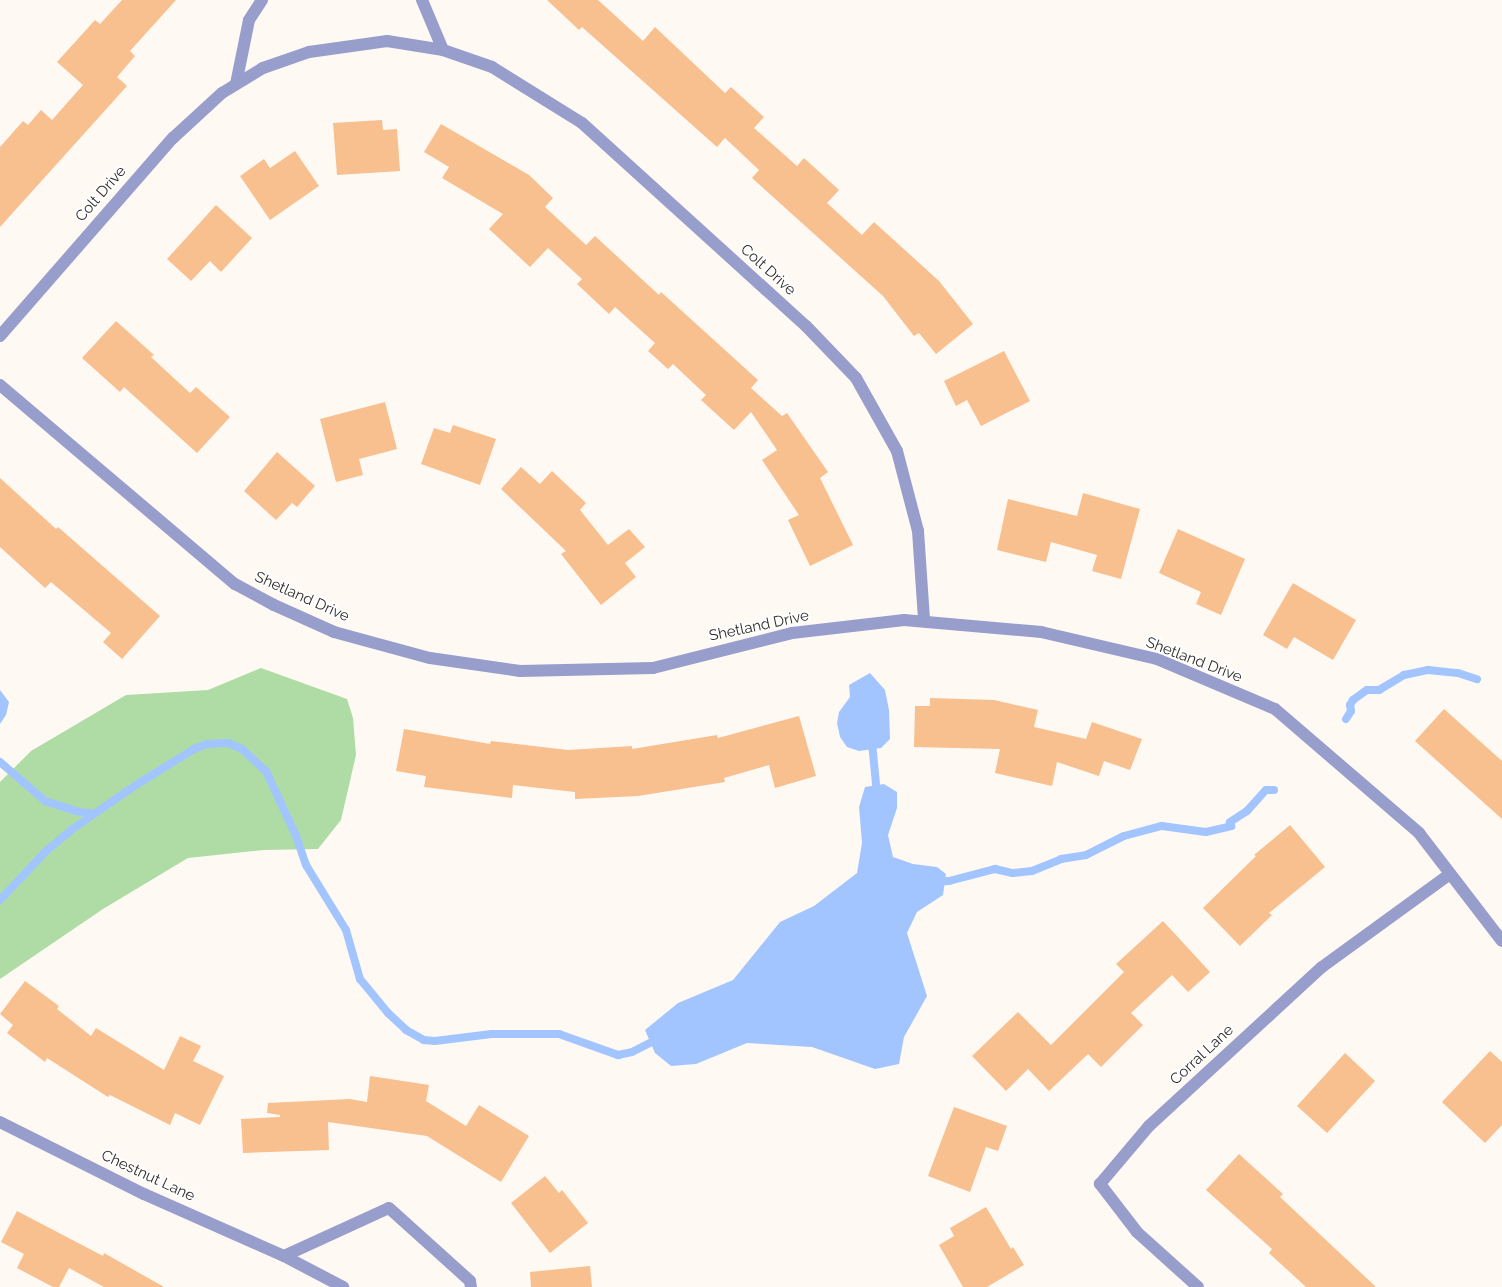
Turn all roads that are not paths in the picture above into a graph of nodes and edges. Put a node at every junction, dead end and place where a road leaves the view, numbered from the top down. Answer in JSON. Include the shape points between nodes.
{"nodes":[{"id":1,"x":262,"y":0,"type":"edge"},
{"id":2,"x":422,"y":0,"type":"edge"},
{"id":3,"x":443,"y":50,"type":"junction"},
{"id":4,"x":236,"y":84,"type":"junction"},
{"id":5,"x":0,"y":336,"type":"edge"},
{"id":6,"x":0,"y":386,"type":"edge"},
{"id":7,"x":924,"y":620,"type":"junction"},
{"id":8,"x":1450,"y":874,"type":"junction"},
{"id":9,"x":1502,"y":941,"type":"edge"},
{"id":10,"x":0,"y":1122,"type":"edge"},
{"id":11,"x":284,"y":1256,"type":"junction"},
{"id":12,"x":344,"y":1287,"type":"edge"},
{"id":13,"x":471,"y":1287,"type":"edge"},
{"id":14,"x":1198,"y":1287,"type":"edge"}],
"edges":[{"from":1,"to":4,"type":"street","via":[[250,20]]},
{"from":2,"to":3,"type":"street"},
{"from":3,"to":4,"type":"street","name":"Colt Drive","via":[[387,42],[309,52],[263,68]]},
{"from":3,"to":7,"type":"street","name":"Colt Drive","via":[[492,67],[582,123],[806,326],[856,378],[897,451],[918,531]]},
{"from":4,"to":5,"type":"street","name":"Colt Drive","via":[[222,92],[173,138]]},
{"from":6,"to":7,"type":"street","name":"Shetland Drive","via":[[235,584],[334,632],[430,658],[520,670],[653,668],[792,633]]},
{"from":7,"to":8,"type":"street","name":"Shetland Drive","via":[[1041,632],[1156,659],[1275,709],[1419,834]]},
{"from":8,"to":9,"type":"street","name":"Shetland Drive"},
{"from":8,"to":14,"type":"street","name":"Corral Lane","via":[[1322,967],[1148,1126],[1100,1184],[1137,1232]]},
{"from":10,"to":11,"type":"street","name":"Chestnut Lane","via":[[144,1194]]},
{"from":11,"to":12,"type":"street","name":"Chestnut Lane"},
{"from":11,"to":13,"type":"street","via":[[389,1208],[470,1281]]}]}
